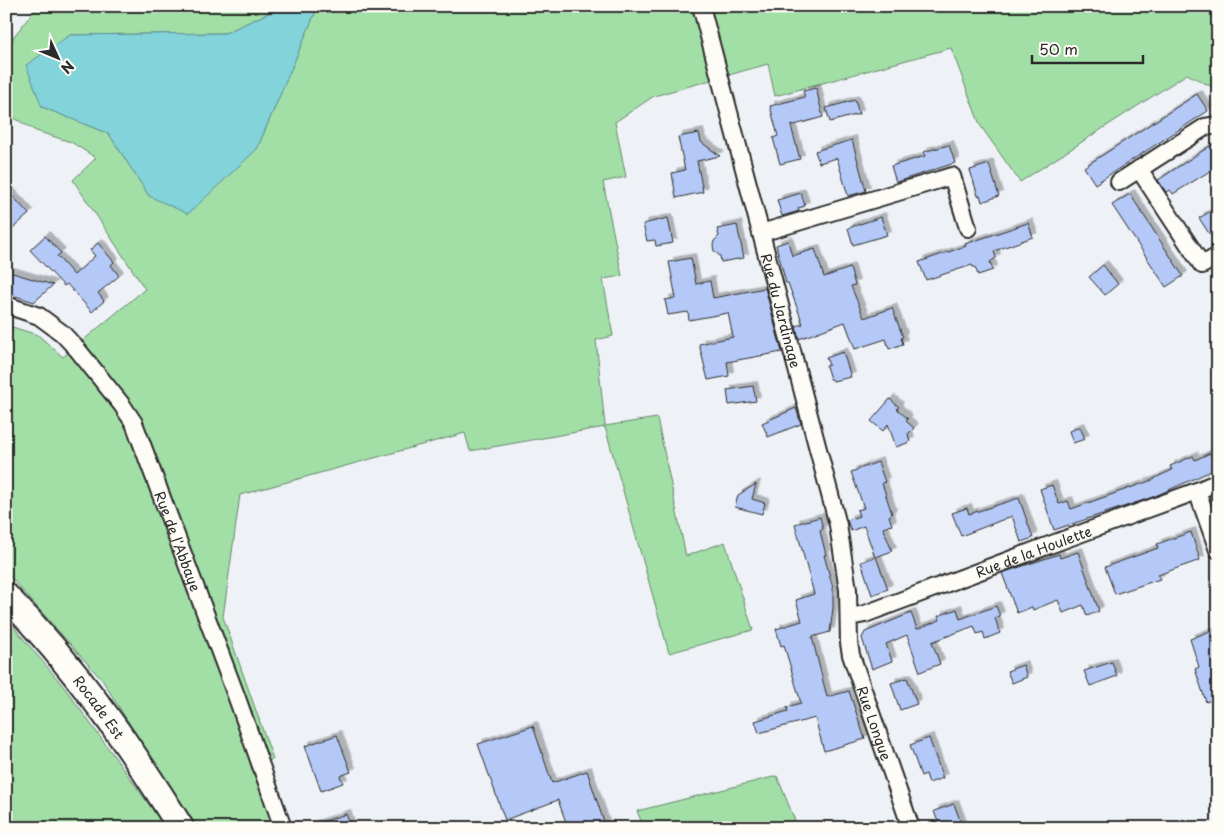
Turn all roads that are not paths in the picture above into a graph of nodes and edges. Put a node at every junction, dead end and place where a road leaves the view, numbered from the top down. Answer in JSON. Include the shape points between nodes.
{"nodes":[{"id":1,"x":701,"y":6,"type":"edge"},
{"id":2,"x":1218,"y":125,"type":"edge"},
{"id":3,"x":1139,"y":169,"type":"junction"},
{"id":4,"x":1119,"y":182,"type":"dead end"},
{"id":5,"x":968,"y":228,"type":"dead end"},
{"id":6,"x":761,"y":233,"type":"junction"},
{"id":7,"x":1218,"y":256,"type":"edge"},
{"id":8,"x":6,"y":305,"type":"edge"},
{"id":9,"x":1218,"y":482,"type":"edge"},
{"id":10,"x":1197,"y":491,"type":"junction"},
{"id":11,"x":1218,"y":550,"type":"edge"},
{"id":12,"x":6,"y":596,"type":"edge"},
{"id":13,"x":849,"y":617,"type":"junction"},
{"id":14,"x":180,"y":828,"type":"edge"},
{"id":15,"x":283,"y":828,"type":"edge"},
{"id":16,"x":911,"y":828,"type":"edge"}],
"edges":[{"from":1,"to":6,"type":"street","name":"Rue du Jardinage"},
{"from":2,"to":3,"type":"street","via":[[1205,127]]},
{"from":3,"to":4,"type":"street"},
{"from":3,"to":7,"type":"street","via":[[1202,265]]},
{"from":5,"to":6,"type":"street","via":[[952,176]]},
{"from":6,"to":13,"type":"street","name":"Rue du Jardinage","via":[[838,525]]},
{"from":8,"to":15,"type":"street","name":"Rue de l'Abbaye","via":[[39,316],[62,333],[122,404],[134,424]]},
{"from":9,"to":10,"type":"street","name":"Rue de la Houlette"},
{"from":10,"to":11,"type":"street"},
{"from":10,"to":13,"type":"street","name":"Rue de la Houlette","via":[[866,614]]},
{"from":12,"to":14,"type":"main road","name":"Rocade Est","via":[[45,638],[109,720]]},
{"from":13,"to":16,"type":"street","name":"Rue Longue","via":[[849,643],[854,664]]}]}
